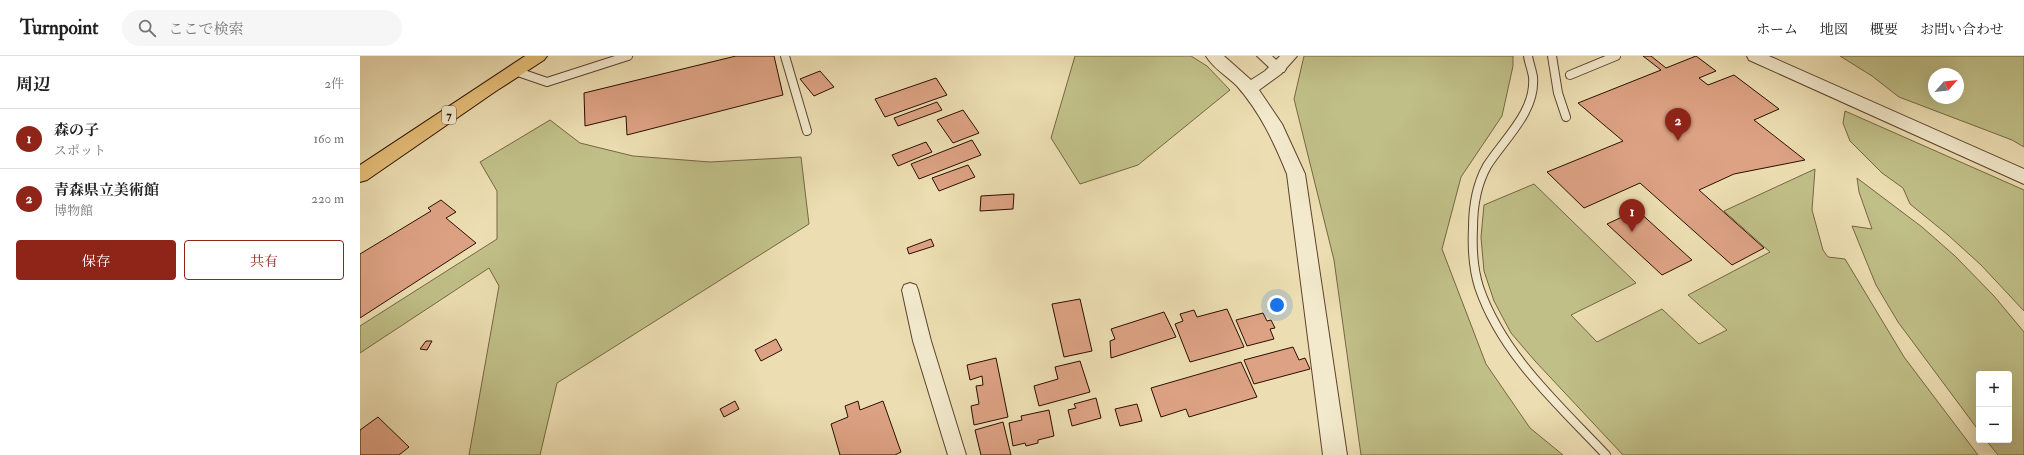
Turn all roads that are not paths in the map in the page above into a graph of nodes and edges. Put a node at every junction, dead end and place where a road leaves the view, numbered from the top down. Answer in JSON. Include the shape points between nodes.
{"nodes":[{"id":1,"x":538,"y":56,"type":"edge"},
{"id":2,"x":628,"y":56,"type":"edge"},
{"id":3,"x":785,"y":56,"type":"edge"},
{"id":4,"x":1214,"y":56,"type":"edge"},
{"id":5,"x":1264,"y":56,"type":"edge"},
{"id":6,"x":1289,"y":56,"type":"edge"},
{"id":7,"x":1528,"y":56,"type":"edge"},
{"id":8,"x":1552,"y":56,"type":"edge"},
{"id":9,"x":1616,"y":56,"type":"edge"},
{"id":10,"x":1755,"y":56,"type":"edge"},
{"id":11,"x":1279,"y":69,"type":"junction"},
{"id":12,"x":515,"y":71,"type":"junction"},
{"id":13,"x":1570,"y":75,"type":"dead end"},
{"id":14,"x":1249,"y":88,"type":"junction"},
{"id":15,"x":1566,"y":117,"type":"dead end"},
{"id":16,"x":807,"y":131,"type":"dead end"},
{"id":17,"x":360,"y":175,"type":"edge"},
{"id":18,"x":2024,"y":177,"type":"edge"},
{"id":19,"x":910,"y":290,"type":"dead end"},
{"id":20,"x":957,"y":455,"type":"edge"},
{"id":21,"x":1335,"y":455,"type":"edge"},
{"id":22,"x":1606,"y":455,"type":"edge"}],
"edges":[{"from":1,"to":12,"type":"highway","number":"7"},
{"from":2,"to":12,"type":"lane","via":[[546,82]]},
{"from":3,"to":16,"type":"lane"},
{"from":4,"to":14,"type":"street"},
{"from":5,"to":11,"type":"street"},
{"from":6,"to":11,"type":"street"},
{"from":7,"to":22,"type":"lane","via":[[1533,77],[1528,106],[1486,169],[1478,190],[1470,235],[1473,263],[1479,293],[1511,350]]},
{"from":8,"to":15,"type":"lane","via":[[1558,93]]},
{"from":9,"to":13,"type":"lane"},
{"from":10,"to":18,"type":"street"},
{"from":11,"to":14,"type":"street"},
{"from":12,"to":17,"type":"highway","number":"7"},
{"from":14,"to":21,"type":"street","via":[[1268,113],[1296,174]]},
{"from":19,"to":20,"type":"street","via":[[922,340]]}]}
